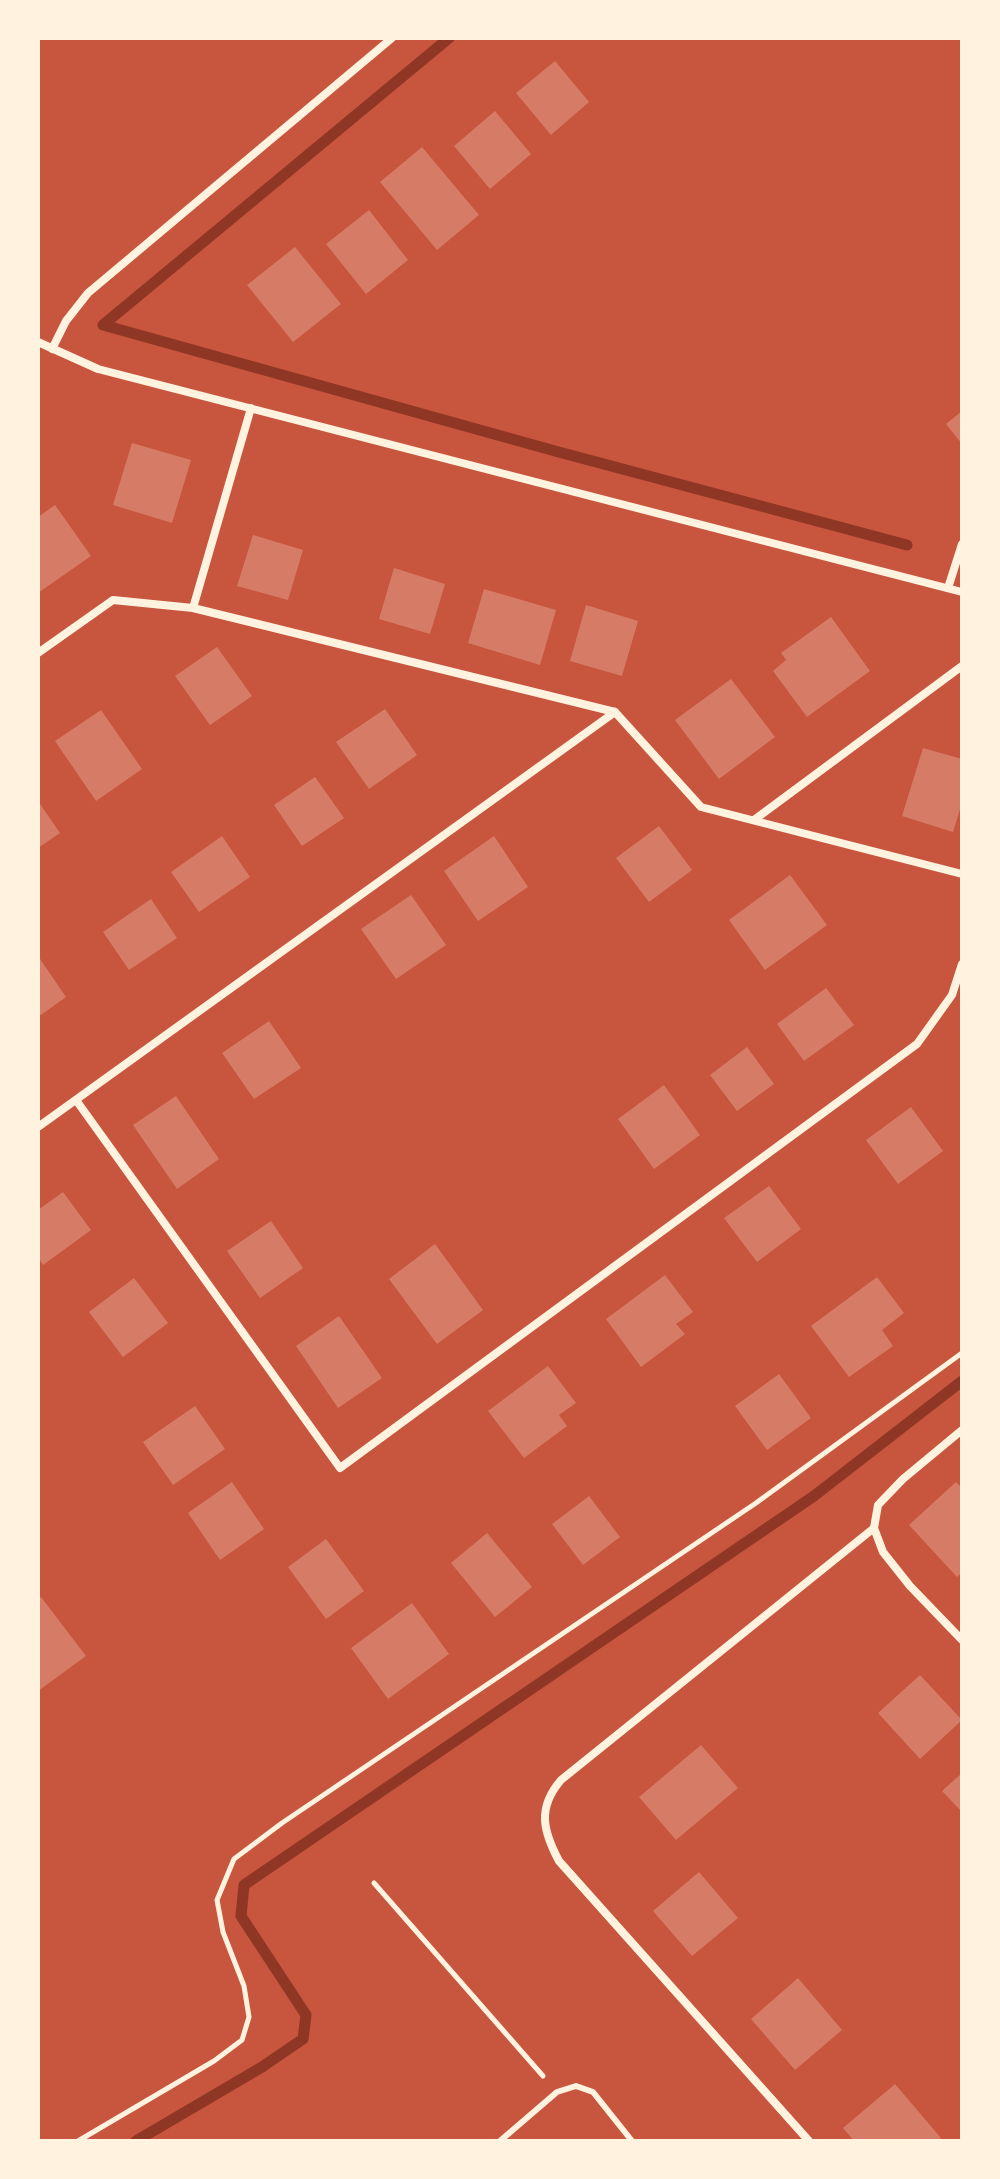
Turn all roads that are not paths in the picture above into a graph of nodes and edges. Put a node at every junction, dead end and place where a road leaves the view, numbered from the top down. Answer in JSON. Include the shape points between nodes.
{"nodes":[{"id":1,"x":392,"y":38,"type":"edge"},
{"id":2,"x":38,"y":342,"type":"edge"},
{"id":3,"x":52,"y":349,"type":"junction"},
{"id":4,"x":251,"y":408,"type":"junction"},
{"id":5,"x":962,"y":544,"type":"edge"},
{"id":6,"x":948,"y":588,"type":"junction"},
{"id":7,"x":962,"y":592,"type":"edge"},
{"id":8,"x":193,"y":608,"type":"junction"},
{"id":9,"x":38,"y":653,"type":"edge"},
{"id":10,"x":962,"y":666,"type":"edge"},
{"id":11,"x":615,"y":712,"type":"junction"},
{"id":12,"x":754,"y":820,"type":"junction"},
{"id":13,"x":962,"y":874,"type":"edge"},
{"id":14,"x":962,"y":964,"type":"edge"},
{"id":15,"x":76,"y":1100,"type":"junction"},
{"id":16,"x":38,"y":1127,"type":"edge"},
{"id":17,"x":962,"y":1430,"type":"edge"},
{"id":18,"x":874,"y":1528,"type":"junction"},
{"id":19,"x":962,"y":1640,"type":"edge"},
{"id":20,"x":500,"y":2141,"type":"edge"},
{"id":21,"x":632,"y":2141,"type":"edge"},
{"id":22,"x":809,"y":2141,"type":"edge"}],
"edges":[{"from":1,"to":3,"type":"street","via":[[88,293]]},
{"from":2,"to":3,"type":"street"},
{"from":3,"to":4,"type":"street","via":[[98,369]]},
{"from":4,"to":6,"type":"street"},
{"from":4,"to":8,"type":"street"},
{"from":5,"to":6,"type":"street"},
{"from":6,"to":7,"type":"street"},
{"from":8,"to":9,"type":"street","via":[[113,600]]},
{"from":8,"to":11,"type":"street"},
{"from":10,"to":12,"type":"street"},
{"from":11,"to":12,"type":"street","via":[[701,807]]},
{"from":11,"to":15,"type":"street"},
{"from":12,"to":13,"type":"street"},
{"from":14,"to":15,"type":"street","via":[[952,995],[917,1044],[340,1468]]},
{"from":15,"to":16,"type":"street"},
{"from":17,"to":18,"type":"street","via":[[878,1505]]},
{"from":18,"to":19,"type":"street","via":[[883,1552]]},
{"from":18,"to":22,"type":"street","via":[[561,1780],[550,1793],[544,1819],[559,1861]]},
{"from":20,"to":21,"type":"lane","via":[[557,2092],[576,2086],[593,2092]]}]}
